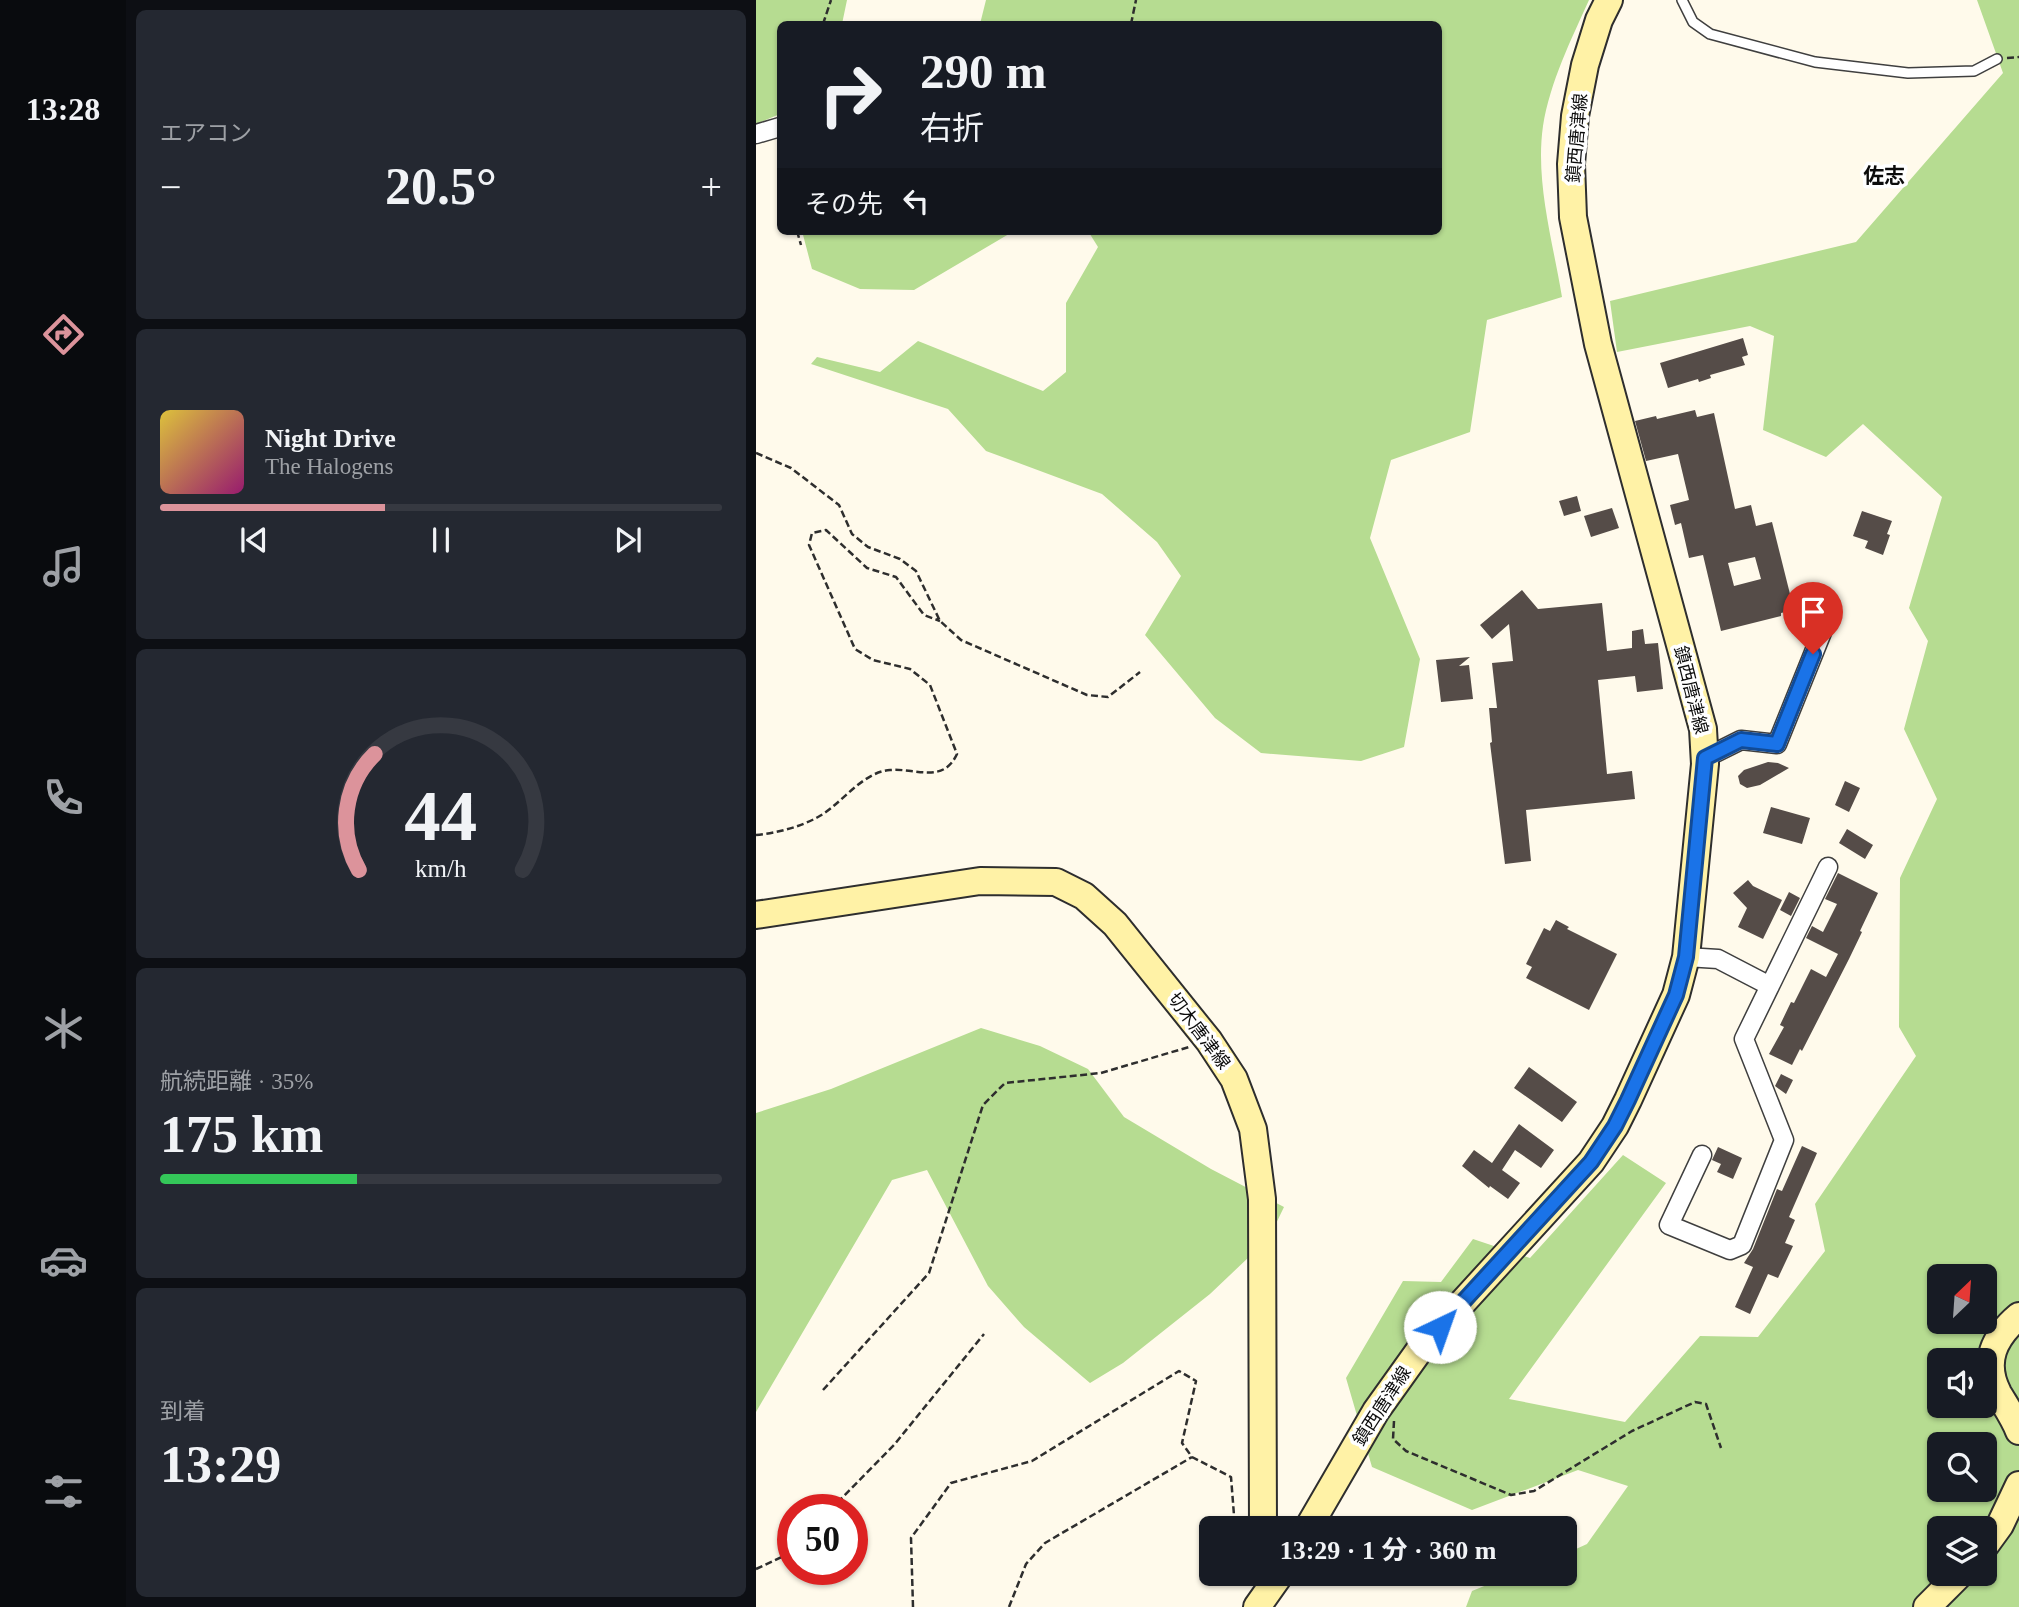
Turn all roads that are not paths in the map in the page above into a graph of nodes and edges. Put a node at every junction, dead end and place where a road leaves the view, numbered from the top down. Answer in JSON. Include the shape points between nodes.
{"nodes":[{"id":1,"x":1609,"y":0,"type":"edge"},
{"id":2,"x":1682,"y":0,"type":"edge"},
{"id":3,"x":1997,"y":59,"type":"dead end"},
{"id":4,"x":777,"y":128,"type":"edge"},
{"id":5,"x":756,"y":134,"type":"edge"},
{"id":6,"x":1831,"y":610,"type":"dead end"},
{"id":7,"x":1705,"y":758,"type":"junction"},
{"id":8,"x":1828,"y":867,"type":"dead end"},
{"id":9,"x":756,"y":915,"type":"edge"},
{"id":10,"x":1686,"y":957,"type":"junction"},
{"id":11,"x":1770,"y":986,"type":"junction"},
{"id":12,"x":1702,"y":1155,"type":"dead end"},
{"id":13,"x":2019,"y":1316,"type":"edge"},
{"id":14,"x":2019,"y":1431,"type":"edge"},
{"id":15,"x":2019,"y":1485,"type":"edge"},
{"id":16,"x":1263,"y":1516,"type":"edge"},
{"id":17,"x":1315,"y":1516,"type":"edge"},
{"id":18,"x":1997,"y":1529,"type":"edge"},
{"id":19,"x":1261,"y":1586,"type":"edge"},
{"id":20,"x":1272,"y":1586,"type":"edge"},
{"id":21,"x":1948,"y":1586,"type":"edge"},
{"id":22,"x":1259,"y":1606,"type":"edge"},
{"id":23,"x":1927,"y":1607,"type":"edge"}],
"edges":[{"from":1,"to":7,"type":"main road","name":"鎮西唐津線","via":[[1585,65],[1575,116],[1573,217],[1598,344],[1703,729]]},
{"from":2,"to":3,"type":"lane","via":[[1693,22],[1710,34],[1815,62],[1908,73],[1974,71]]},
{"from":4,"to":5,"type":"street"},
{"from":6,"to":7,"type":"street","via":[[1777,744],[1741,740]]},
{"from":7,"to":10,"type":"main road","name":"鎮西唐津線"},
{"from":8,"to":11,"type":"street"},
{"from":9,"to":16,"type":"main road","name":"切木唐津線","via":[[980,881],[1056,882],[1084,896],[1115,924],[1209,1041],[1234,1079],[1253,1129],[1262,1199]]},
{"from":10,"to":11,"type":"street","via":[[1718,959]]},
{"from":10,"to":17,"type":"main road","name":"鎮西唐津線","via":[[1676,995],[1603,1144],[1421,1348],[1376,1411]]},
{"from":11,"to":12,"type":"street","via":[[1744,1039],[1784,1140],[1742,1245],[1730,1251],[1669,1224]]},
{"from":13,"to":14,"type":"main road","via":[[1994,1345],[1990,1363],[1996,1389]]},
{"from":15,"to":18,"type":"main road"},
{"from":19,"to":22,"type":"main road"},
{"from":20,"to":22,"type":"main road"},
{"from":21,"to":23,"type":"main road"}]}
